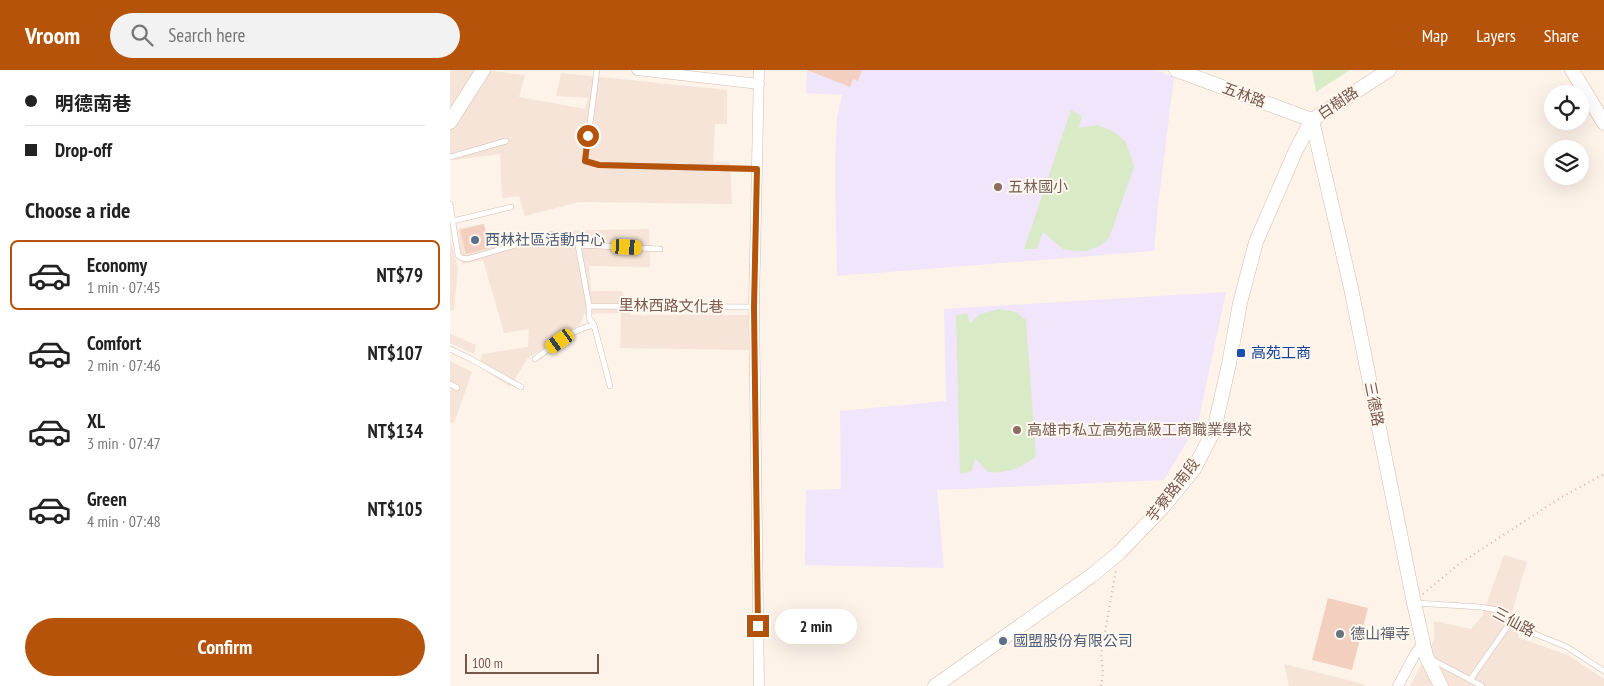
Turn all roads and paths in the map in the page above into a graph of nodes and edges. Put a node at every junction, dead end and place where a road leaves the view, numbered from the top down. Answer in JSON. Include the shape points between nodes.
{"nodes":[{"id":1,"x":483,"y":70,"type":"edge"},
{"id":2,"x":597,"y":70,"type":"edge"},
{"id":3,"x":637,"y":70,"type":"edge"},
{"id":4,"x":759,"y":70,"type":"edge"},
{"id":5,"x":1176,"y":70,"type":"edge"},
{"id":6,"x":1389,"y":70,"type":"edge"},
{"id":7,"x":1572,"y":70,"type":"edge"},
{"id":8,"x":665,"y":72,"type":"edge"},
{"id":9,"x":759,"y":84,"type":"junction"},
{"id":10,"x":1312,"y":120,"type":"junction"},
{"id":11,"x":450,"y":122,"type":"edge"},
{"id":12,"x":1604,"y":123,"type":"edge"},
{"id":13,"x":506,"y":141,"type":"dead end"},
{"id":14,"x":450,"y":157,"type":"edge"},
{"id":15,"x":757,"y":169,"type":"junction"},
{"id":16,"x":450,"y":204,"type":"edge"},
{"id":17,"x":511,"y":207,"type":"dead end"},
{"id":18,"x":453,"y":220,"type":"junction"},
{"id":19,"x":578,"y":245,"type":"junction"},
{"id":20,"x":660,"y":249,"type":"dead end"},
{"id":21,"x":589,"y":306,"type":"junction"},
{"id":22,"x":754,"y":307,"type":"junction"},
{"id":23,"x":594,"y":325,"type":"junction"},
{"id":24,"x":450,"y":349,"type":"edge"},
{"id":25,"x":534,"y":359,"type":"dead end"},
{"id":26,"x":450,"y":384,"type":"edge"},
{"id":27,"x":610,"y":386,"type":"dead end"},
{"id":28,"x":458,"y":388,"type":"dead end"},
{"id":29,"x":521,"y":388,"type":"dead end"},
{"id":30,"x":1604,"y":474,"type":"edge"},
{"id":31,"x":1120,"y":553,"type":"junction"},
{"id":32,"x":1414,"y":603,"type":"junction"},
{"id":33,"x":1512,"y":620,"type":"junction"},
{"id":34,"x":1425,"y":650,"type":"junction"},
{"id":35,"x":1604,"y":671,"type":"edge"},
{"id":36,"x":1470,"y":680,"type":"junction"},
{"id":37,"x":759,"y":686,"type":"edge"},
{"id":38,"x":936,"y":686,"type":"edge"},
{"id":39,"x":1101,"y":686,"type":"edge"},
{"id":40,"x":1398,"y":686,"type":"edge"},
{"id":41,"x":1441,"y":686,"type":"edge"},
{"id":42,"x":1482,"y":686,"type":"edge"}],
"edges":[{"from":1,"to":11,"type":"street"},
{"from":2,"to":15,"type":"lane","via":[[585,161],[599,165]]},
{"from":3,"to":8,"type":"street"},
{"from":4,"to":9,"type":"street"},
{"from":5,"to":10,"type":"street","name":"五林路"},
{"from":6,"to":10,"type":"street","name":"白樹路"},
{"from":7,"to":12,"type":"street"},
{"from":8,"to":9,"type":"street"},
{"from":9,"to":15,"type":"street"},
{"from":10,"to":31,"type":"street","name":"芋寮路南段","via":[[1256,242],[1214,430],[1194,469]]},
{"from":10,"to":32,"type":"street","name":"三德路","via":[[1353,298]]},
{"from":13,"to":14,"type":"lane"},
{"from":15,"to":22,"type":"street"},
{"from":16,"to":18,"type":"lane"},
{"from":17,"to":18,"type":"lane"},
{"from":18,"to":19,"type":"lane","via":[[458,254],[462,258],[554,234],[570,236]]},
{"from":19,"to":20,"type":"lane"},
{"from":19,"to":21,"type":"lane"},
{"from":21,"to":22,"type":"lane","name":"里林西路文化巷"},
{"from":21,"to":23,"type":"lane","via":[[589,318]]},
{"from":22,"to":37,"type":"street"},
{"from":23,"to":25,"type":"lane","via":[[572,332]]},
{"from":23,"to":27,"type":"lane"},
{"from":24,"to":29,"type":"lane"},
{"from":26,"to":28,"type":"lane"},
{"from":30,"to":32,"type":"path","via":[[1560,498],[1459,564]]},
{"from":31,"to":38,"type":"street","name":"芋寮路南段"},
{"from":31,"to":39,"type":"path","via":[[1101,654]]},
{"from":32,"to":33,"type":"lane","name":"三仙路","via":[[1481,607],[1497,610]]},
{"from":32,"to":34,"type":"street","name":"三德路"},
{"from":33,"to":35,"type":"lane","name":"三仙路","via":[[1525,630],[1567,647]]},
{"from":33,"to":36,"type":"lane"},
{"from":34,"to":36,"type":"lane"},
{"from":34,"to":40,"type":"street","via":[[1415,654]]},
{"from":34,"to":41,"type":"street","name":"三德路"},
{"from":36,"to":42,"type":"lane"}]}
